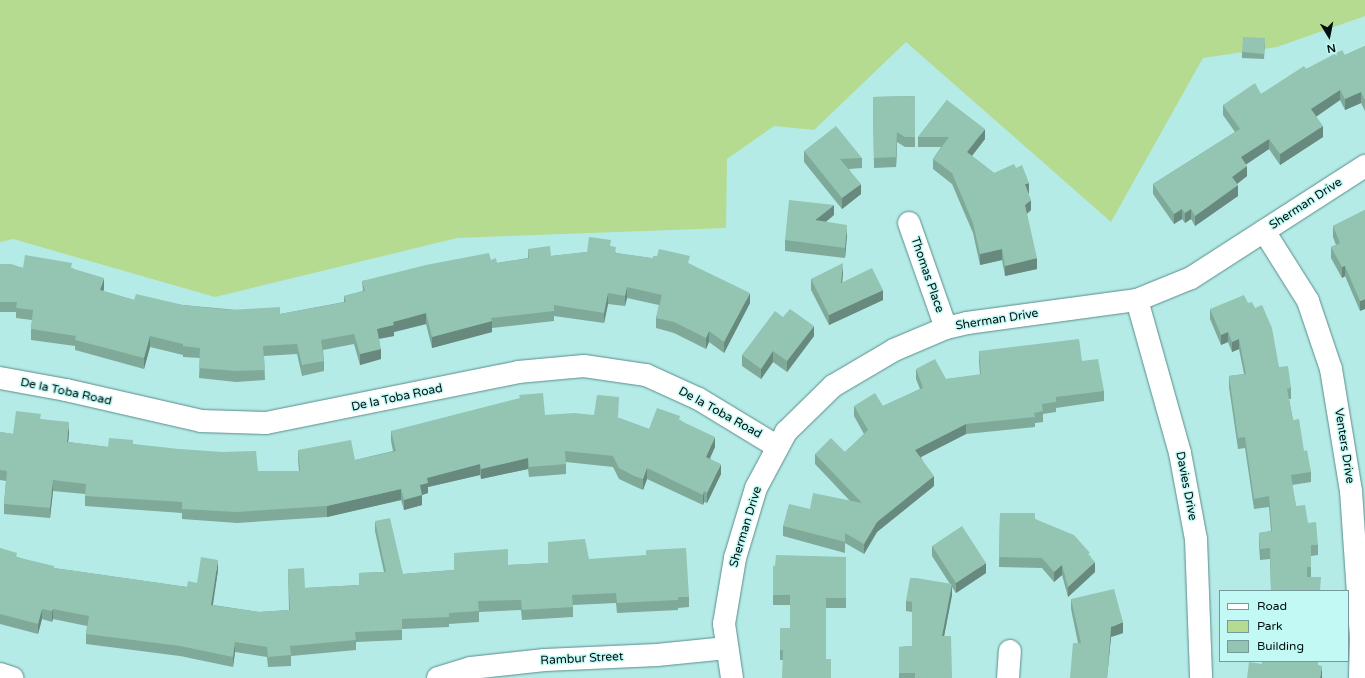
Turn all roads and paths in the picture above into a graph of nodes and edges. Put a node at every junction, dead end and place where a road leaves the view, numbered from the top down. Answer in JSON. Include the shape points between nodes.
{"nodes":[{"id":1,"x":1365,"y":166,"type":"edge"},
{"id":2,"x":909,"y":222,"type":"dead end"},
{"id":3,"x":1264,"y":231,"type":"junction"},
{"id":4,"x":1137,"y":300,"type":"junction"},
{"id":5,"x":946,"y":328,"type":"junction"},
{"id":6,"x":0,"y":378,"type":"edge"},
{"id":7,"x":778,"y":447,"type":"junction"},
{"id":8,"x":727,"y":648,"type":"junction"},
{"id":9,"x":1010,"y":651,"type":"dead end"},
{"id":10,"x":0,"y":674,"type":"edge"},
{"id":11,"x":12,"y":678,"type":"edge"},
{"id":12,"x":438,"y":678,"type":"edge"},
{"id":13,"x":732,"y":678,"type":"edge"},
{"id":14,"x":1008,"y":678,"type":"edge"},
{"id":15,"x":1201,"y":678,"type":"edge"},
{"id":16,"x":1360,"y":678,"type":"edge"}],
"edges":[{"from":1,"to":3,"type":"street","name":"Sherman Drive"},
{"from":2,"to":5,"type":"street","name":"Thomas Place"},
{"from":3,"to":4,"type":"street","name":"Sherman Drive","via":[[1191,278]]},
{"from":3,"to":16,"type":"street","name":"Venters Drive","via":[[1308,301],[1332,369],[1352,491],[1361,636]]},
{"from":4,"to":5,"type":"street","name":"Sherman Drive"},
{"from":4,"to":15,"type":"street","name":"Davies Drive","via":[[1180,453],[1196,539]]},
{"from":5,"to":7,"type":"street","name":"Sherman Drive","via":[[894,350],[833,386],[786,432]]},
{"from":6,"to":7,"type":"street","name":"De la Toba Road","via":[[201,420],[266,423],[518,372],[584,366],[646,375],[699,399]]},
{"from":7,"to":8,"type":"street","name":"Sherman Drive","via":[[756,488],[735,558],[724,624]]},
{"from":8,"to":12,"type":"street","name":"Rambur Street","via":[[657,655],[545,660],[471,668]]},
{"from":8,"to":13,"type":"street","name":"Sherman Drive"},
{"from":9,"to":14,"type":"street"},
{"from":10,"to":11,"type":"street"}]}
